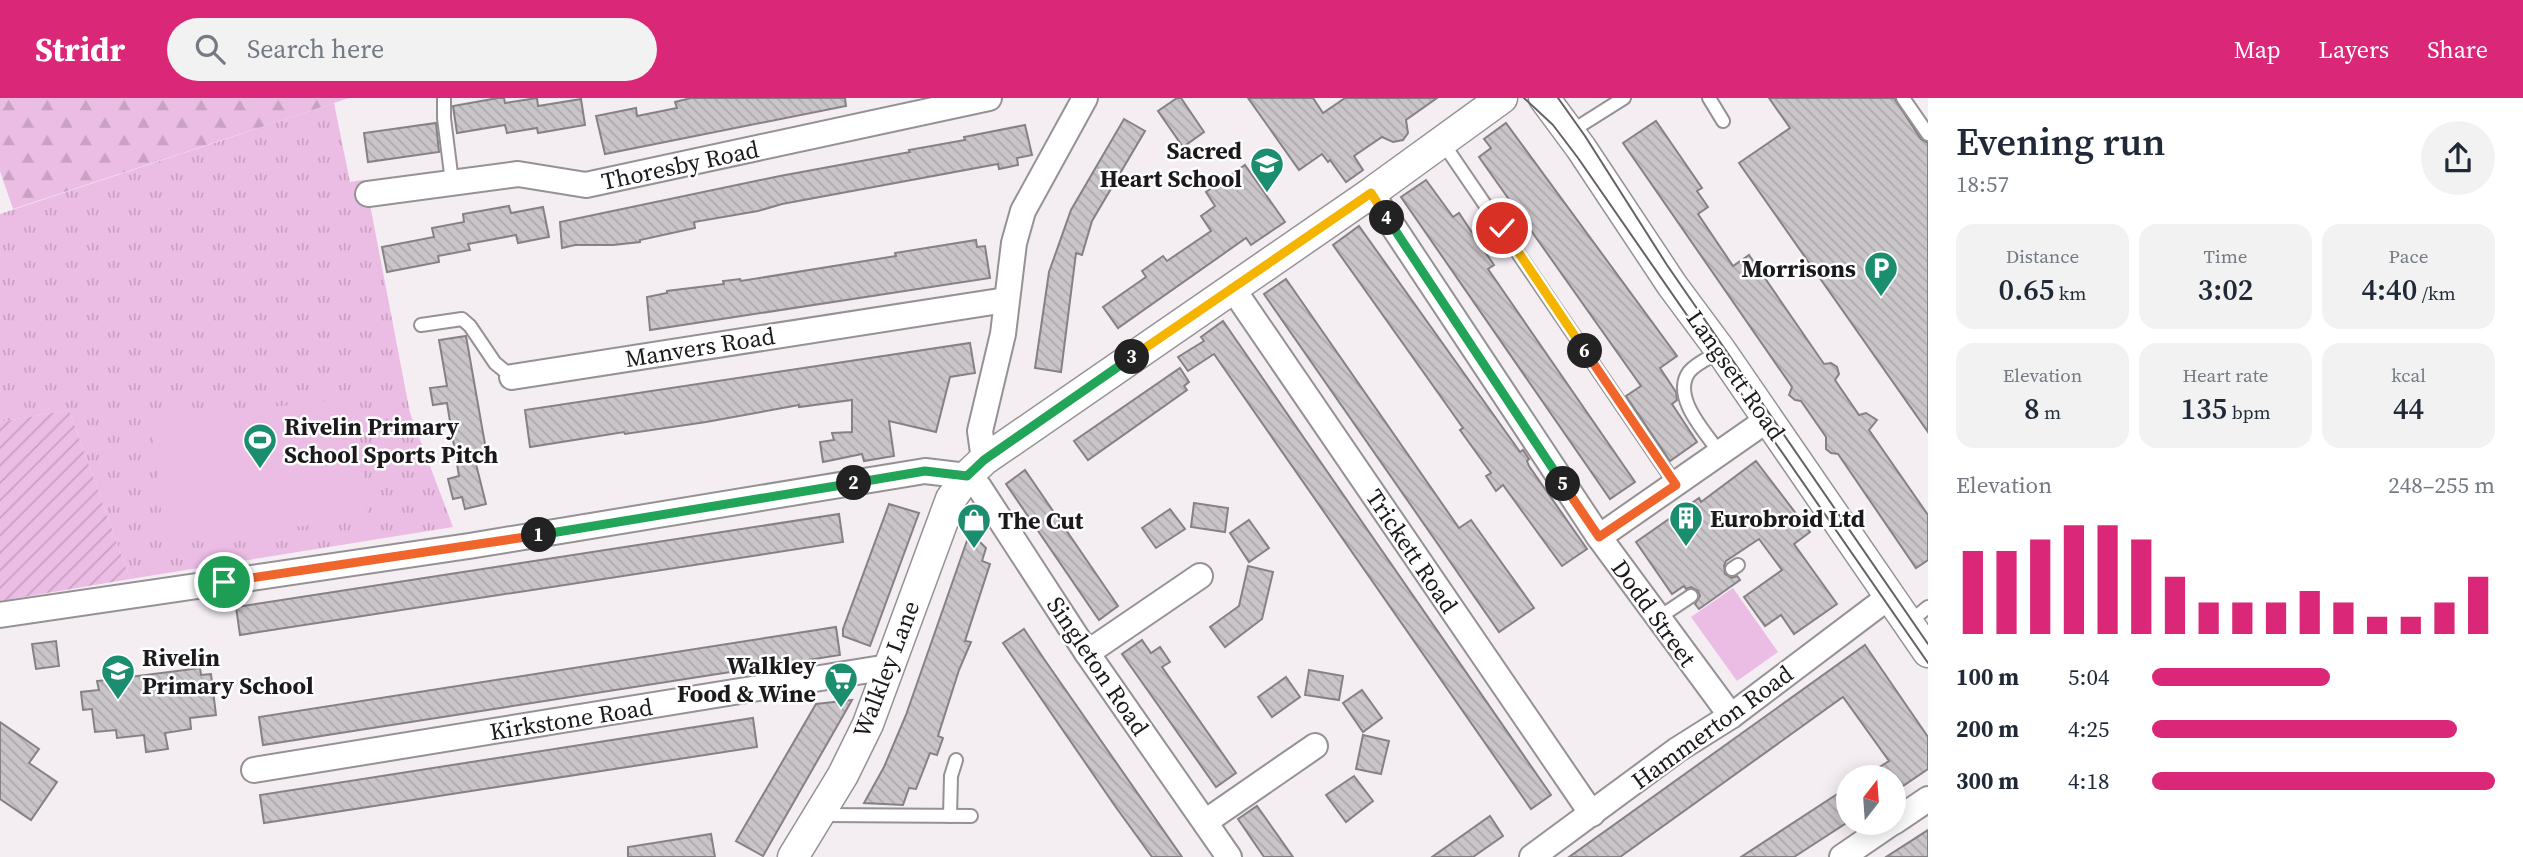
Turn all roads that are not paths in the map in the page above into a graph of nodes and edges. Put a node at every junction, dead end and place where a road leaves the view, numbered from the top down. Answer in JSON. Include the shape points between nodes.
{"nodes":[{"id":1,"x":444,"y":98,"type":"edge"},
{"id":2,"x":989,"y":98,"type":"edge"},
{"id":3,"x":1085,"y":98,"type":"edge"},
{"id":4,"x":1502,"y":98,"type":"edge"},
{"id":5,"x":1544,"y":98,"type":"edge"},
{"id":6,"x":1624,"y":98,"type":"edge"},
{"id":7,"x":1709,"y":98,"type":"edge"},
{"id":8,"x":1903,"y":98,"type":"edge"},
{"id":9,"x":1723,"y":121,"type":"dead end"},
{"id":10,"x":1570,"y":132,"type":"junction"},
{"id":11,"x":1928,"y":134,"type":"edge"},
{"id":12,"x":1443,"y":143,"type":"junction"},
{"id":13,"x":452,"y":183,"type":"junction"},
{"id":14,"x":1371,"y":193,"type":"junction"},
{"id":15,"x":368,"y":194,"type":"dead end"},
{"id":16,"x":1233,"y":289,"type":"junction"},
{"id":17,"x":1006,"y":300,"type":"junction"},
{"id":18,"x":421,"y":325,"type":"dead end"},
{"id":19,"x":1721,"y":351,"type":"junction"},
{"id":20,"x":512,"y":377,"type":"joint"},
{"id":21,"x":1767,"y":420,"type":"junction"},
{"id":22,"x":1720,"y":453,"type":"junction"},
{"id":23,"x":976,"y":468,"type":"junction"},
{"id":24,"x":1676,"y":485,"type":"junction"},
{"id":25,"x":1599,"y":537,"type":"junction"},
{"id":26,"x":1200,"y":576,"type":"dead end"},
{"id":27,"x":1690,"y":596,"type":"dead end"},
{"id":28,"x":1890,"y":596,"type":"junction"},
{"id":29,"x":0,"y":615,"type":"edge"},
{"id":30,"x":1918,"y":615,"type":"edge"},
{"id":31,"x":1658,"y":618,"type":"junction"},
{"id":32,"x":1928,"y":652,"type":"edge"},
{"id":33,"x":1087,"y":653,"type":"junction"},
{"id":34,"x":888,"y":667,"type":"junction"},
{"id":35,"x":1731,"y":716,"type":"junction"},
{"id":36,"x":1315,"y":746,"type":"dead end"},
{"id":37,"x":956,"y":760,"type":"dead end"},
{"id":38,"x":254,"y":770,"type":"dead end"},
{"id":39,"x":1928,"y":799,"type":"edge"},
{"id":40,"x":1906,"y":813,"type":"edge"},
{"id":41,"x":1591,"y":814,"type":"junction"},
{"id":42,"x":818,"y":816,"type":"junction"},
{"id":43,"x":950,"y":816,"type":"junction"},
{"id":44,"x":971,"y":816,"type":"dead end"},
{"id":45,"x":1205,"y":822,"type":"junction"},
{"id":46,"x":1874,"y":835,"type":"edge"},
{"id":47,"x":793,"y":857,"type":"edge"},
{"id":48,"x":1229,"y":857,"type":"edge"},
{"id":49,"x":1532,"y":857,"type":"edge"},
{"id":50,"x":1842,"y":857,"type":"edge"}],
"edges":[{"from":1,"to":13,"type":"lane"},
{"from":2,"to":13,"type":"street","name":"Thoresby Road","via":[[586,185],[518,174]]},
{"from":3,"to":17,"type":"street","via":[[1023,211]]},
{"from":4,"to":12,"type":"street"},
{"from":5,"to":10,"type":"street","name":"Langsett Road"},
{"from":6,"to":10,"type":"lane"},
{"from":7,"to":9,"type":"lane"},
{"from":8,"to":11,"type":"lane"},
{"from":10,"to":19,"type":"street","name":"Langsett Road"},
{"from":12,"to":14,"type":"street"},
{"from":12,"to":24,"type":"lane"},
{"from":13,"to":15,"type":"street","name":"Thoresby Road"},
{"from":14,"to":16,"type":"street"},
{"from":14,"to":25,"type":"street","name":"Dodd Street"},
{"from":16,"to":23,"type":"street"},
{"from":16,"to":41,"type":"street","name":"Trickett Road"},
{"from":17,"to":20,"type":"street","name":"Manvers Road"},
{"from":17,"to":23,"type":"street"},
{"from":18,"to":20,"type":"lane","name":"Manvers Road","via":[[462,319],[495,363]]},
{"from":19,"to":21,"type":"street","name":"Langsett Road"},
{"from":19,"to":22,"type":"lane","via":[[1690,370],[1684,382],[1686,404]]},
{"from":21,"to":22,"type":"street"},
{"from":21,"to":28,"type":"street","name":"Langsett Road"},
{"from":22,"to":24,"type":"street"},
{"from":23,"to":29,"type":"street","via":[[925,471],[469,546]]},
{"from":23,"to":33,"type":"street","name":"Singleton Road","via":[[979,487]]},
{"from":23,"to":34,"type":"street","name":"Walkley Lane","via":[[951,499]]},
{"from":24,"to":25,"type":"street"},
{"from":25,"to":31,"type":"street","name":"Dodd Street"},
{"from":26,"to":33,"type":"street"},
{"from":27,"to":31,"type":"lane"},
{"from":28,"to":30,"type":"street","name":"Langsett Road"},
{"from":28,"to":35,"type":"street","name":"Hammerton Road"},
{"from":30,"to":32,"type":"street","name":"Langsett Road"},
{"from":31,"to":35,"type":"street","name":"Dodd Street"},
{"from":33,"to":45,"type":"street","name":"Singleton Road"},
{"from":34,"to":38,"type":"street","name":"Kirkstone Road"},
{"from":34,"to":42,"type":"street","name":"Walkley Lane","via":[[868,724]]},
{"from":35,"to":41,"type":"street","name":"Hammerton Road"},
{"from":36,"to":45,"type":"street"},
{"from":37,"to":43,"type":"lane"},
{"from":39,"to":40,"type":"street"},
{"from":41,"to":49,"type":"street","name":"Hammerton Road"},
{"from":42,"to":43,"type":"lane"},
{"from":42,"to":47,"type":"street","name":"Walkley Lane"},
{"from":43,"to":44,"type":"lane"},
{"from":45,"to":48,"type":"street","name":"Singleton Road"},
{"from":46,"to":50,"type":"street"}]}
